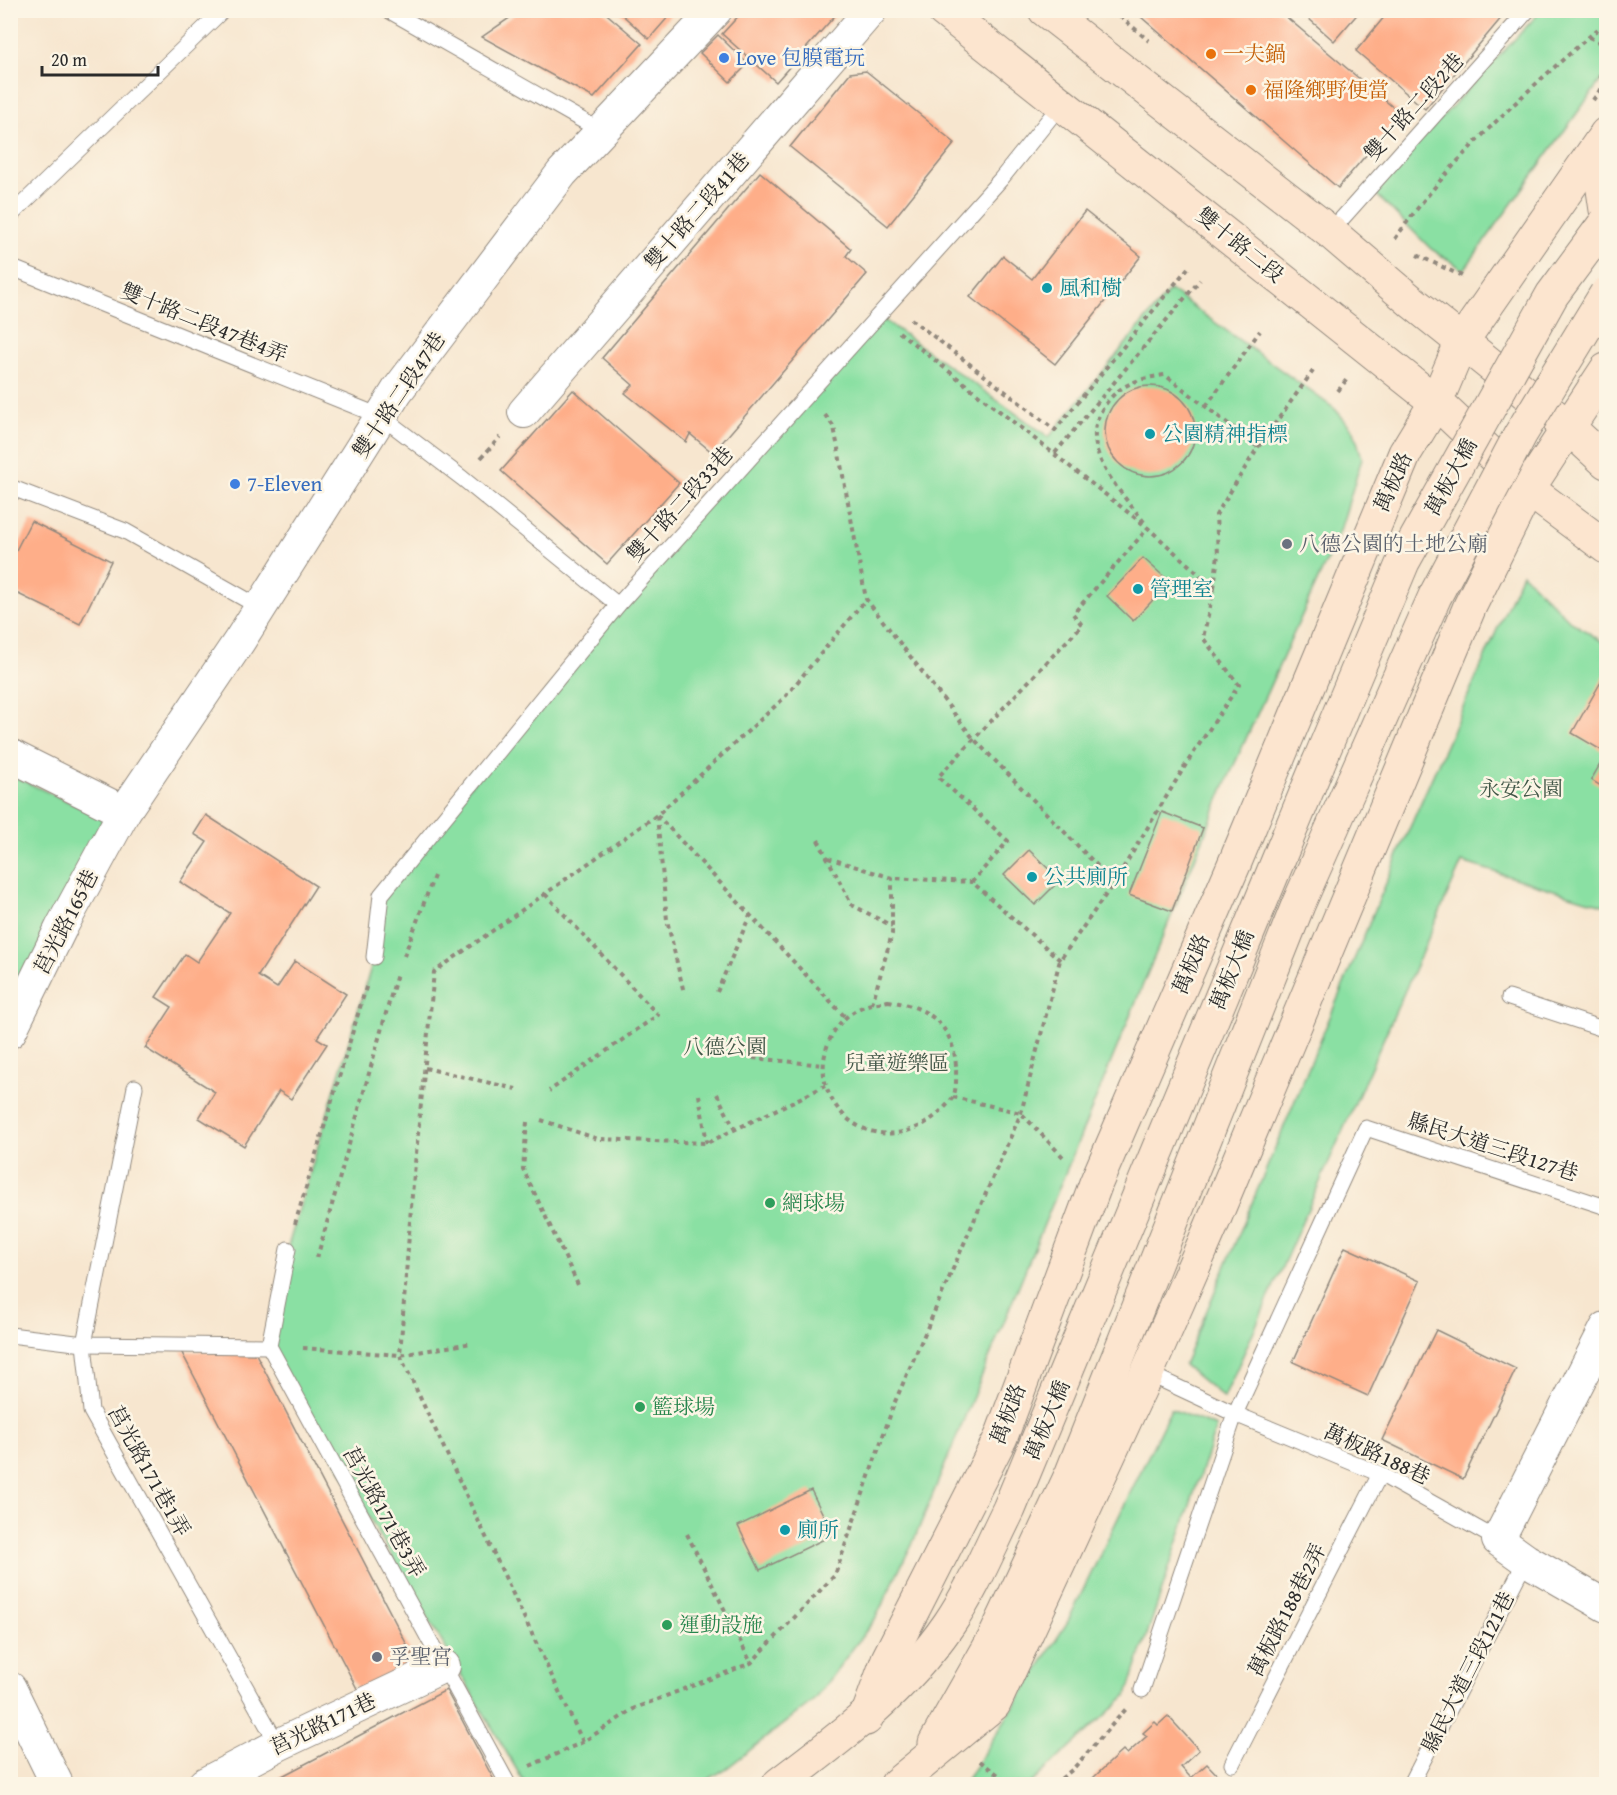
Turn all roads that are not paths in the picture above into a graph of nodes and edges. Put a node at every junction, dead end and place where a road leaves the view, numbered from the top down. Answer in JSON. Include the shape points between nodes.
{"nodes":[{"id":1,"x":223,"y":10,"type":"edge"},
{"id":2,"x":388,"y":10,"type":"edge"},
{"id":3,"x":716,"y":10,"type":"edge"},
{"id":4,"x":871,"y":10,"type":"edge"},
{"id":5,"x":943,"y":10,"type":"edge"},
{"id":6,"x":1046,"y":10,"type":"edge"},
{"id":7,"x":1528,"y":10,"type":"edge"},
{"id":8,"x":1062,"y":103,"type":"junction"},
{"id":9,"x":601,"y":131,"type":"junction"},
{"id":10,"x":1606,"y":134,"type":"edge"},
{"id":11,"x":1606,"y":155,"type":"edge"},
{"id":12,"x":1606,"y":210,"type":"edge"},
{"id":13,"x":10,"y":216,"type":"edge"},
{"id":14,"x":1606,"y":222,"type":"edge"},
{"id":15,"x":1330,"y":232,"type":"junction"},
{"id":16,"x":10,"y":267,"type":"edge"},
{"id":17,"x":1606,"y":294,"type":"edge"},
{"id":18,"x":1462,"y":341,"type":"junction"},
{"id":19,"x":1606,"y":370,"type":"edge"},
{"id":20,"x":1436,"y":402,"type":"junction"},
{"id":21,"x":524,"y":412,"type":"road end"},
{"id":22,"x":382,"y":417,"type":"junction"},
{"id":23,"x":1568,"y":426,"type":"junction"},
{"id":24,"x":1606,"y":462,"type":"edge"},
{"id":25,"x":10,"y":487,"type":"edge"},
{"id":26,"x":1528,"y":489,"type":"junction"},
{"id":27,"x":1606,"y":548,"type":"edge"},
{"id":28,"x":618,"y":605,"type":"junction"},
{"id":29,"x":261,"y":608,"type":"junction"},
{"id":30,"x":10,"y":755,"type":"edge"},
{"id":31,"x":124,"y":813,"type":"junction"},
{"id":32,"x":374,"y":957,"type":"road end"},
{"id":33,"x":1509,"y":998,"type":"dead end"},
{"id":34,"x":1606,"y":1030,"type":"edge"},
{"id":35,"x":10,"y":1032,"type":"edge"},
{"id":36,"x":135,"y":1087,"type":"dead end"},
{"id":37,"x":1606,"y":1207,"type":"edge"},
{"id":38,"x":288,"y":1249,"type":"road end"},
{"id":39,"x":10,"y":1335,"type":"edge"},
{"id":40,"x":1604,"y":1339,"type":"edge"},
{"id":41,"x":84,"y":1344,"type":"junction"},
{"id":42,"x":269,"y":1346,"type":"junction"},
{"id":43,"x":1147,"y":1373,"type":"junction"},
{"id":44,"x":1234,"y":1414,"type":"junction"},
{"id":45,"x":1380,"y":1474,"type":"junction"},
{"id":46,"x":1498,"y":1540,"type":"junction"},
{"id":47,"x":1526,"y":1560,"type":"junction"},
{"id":48,"x":1606,"y":1606,"type":"edge"},
{"id":49,"x":444,"y":1666,"type":"junction"},
{"id":50,"x":10,"y":1688,"type":"edge"},
{"id":51,"x":1143,"y":1690,"type":"road end"},
{"id":52,"x":866,"y":1719,"type":"junction"},
{"id":53,"x":278,"y":1745,"type":"junction"},
{"id":54,"x":925,"y":1761,"type":"junction"},
{"id":55,"x":1232,"y":1764,"type":"dead end"},
{"id":56,"x":57,"y":1785,"type":"edge"},
{"id":57,"x":204,"y":1785,"type":"edge"},
{"id":58,"x":508,"y":1785,"type":"edge"},
{"id":59,"x":779,"y":1785,"type":"edge"},
{"id":60,"x":897,"y":1785,"type":"edge"},
{"id":61,"x":1411,"y":1785,"type":"edge"}],
"edges":[{"from":1,"to":13,"type":"lane"},
{"from":2,"to":9,"type":"lane"},
{"from":3,"to":9,"type":"street","name":"雙十路二段47巷"},
{"from":4,"to":21,"type":"street","name":"雙十路二段41巷"},
{"from":5,"to":8,"type":"street","name":"雙十路二段"},
{"from":6,"to":15,"type":"street"},
{"from":7,"to":15,"type":"lane","name":"雙十路二段2巷"},
{"from":8,"to":20,"type":"street","name":"雙十路二段"},
{"from":8,"to":28,"type":"lane","name":"雙十路二段33巷","via":[[1001,179]]},
{"from":9,"to":22,"type":"street","name":"雙十路二段47巷","via":[[562,173]]},
{"from":10,"to":18,"type":"street","name":"萬板路"},
{"from":11,"to":12,"type":"street","via":[[1602,183]]},
{"from":14,"to":52,"type":"street","name":"萬板大橋","bridge":true,"via":[[1552,295],[1403,562],[1009,1509],[951,1622],[922,1660]]},
{"from":15,"to":18,"type":"street"},
{"from":16,"to":22,"type":"lane","name":"雙十路二段47巷4弄"},
{"from":17,"to":54,"type":"street","name":"萬板大橋","bridge":true,"via":[[1520,435],[1435,596],[1298,905],[1071,1475],[994,1639]]},
{"from":18,"to":20,"type":"street","name":"萬板路"},
{"from":18,"to":23,"type":"street"},
{"from":19,"to":23,"type":"street"},
{"from":20,"to":26,"type":"street","name":"雙十路二段"},
{"from":20,"to":52,"type":"street","name":"萬板路","via":[[1401,463],[1096,1183],[1001,1437],[878,1681]]},
{"from":22,"to":28,"type":"lane","name":"雙十路二段47巷4弄"},
{"from":22,"to":29,"type":"street","name":"雙十路二段47巷"},
{"from":23,"to":24,"type":"street"},
{"from":23,"to":26,"type":"street"},
{"from":25,"to":29,"type":"lane","via":[[125,531]]},
{"from":26,"to":27,"type":"street","name":"雙十路二段"},
{"from":26,"to":43,"type":"street","via":[[1470,606]]},
{"from":28,"to":32,"type":"lane","name":"雙十路二段33巷","via":[[381,895]]},
{"from":29,"to":31,"type":"street","name":"雙十路二段47巷"},
{"from":30,"to":31,"type":"street"},
{"from":31,"to":35,"type":"street","name":"莒光路165巷"},
{"from":33,"to":34,"type":"lane"},
{"from":36,"to":41,"type":"lane","name":"莒光路171巷1弄"},
{"from":37,"to":44,"type":"lane","name":"縣民大道三段127巷","via":[[1366,1128]]},
{"from":38,"to":42,"type":"lane"},
{"from":39,"to":41,"type":"lane"},
{"from":40,"to":46,"type":"street"},
{"from":41,"to":42,"type":"lane"},
{"from":41,"to":53,"type":"lane","name":"莒光路171巷1弄","via":[[91,1411]]},
{"from":42,"to":49,"type":"lane","name":"莒光路171巷3弄"},
{"from":43,"to":44,"type":"lane","name":"萬板路188巷"},
{"from":43,"to":54,"type":"street","via":[[994,1704]]},
{"from":44,"to":45,"type":"lane","name":"萬板路188巷"},
{"from":44,"to":51,"type":"lane"},
{"from":45,"to":46,"type":"lane","name":"萬板路188巷"},
{"from":45,"to":55,"type":"lane","name":"萬板路188巷2弄"},
{"from":46,"to":47,"type":"street"},
{"from":47,"to":48,"type":"street"},
{"from":47,"to":61,"type":"lane","name":"縣民大道三段121巷"},
{"from":49,"to":53,"type":"street","name":"莒光路171巷"},
{"from":49,"to":58,"type":"lane","name":"莒光路171巷3弄"},
{"from":50,"to":56,"type":"street"},
{"from":52,"to":59,"type":"street"},
{"from":53,"to":57,"type":"street","name":"莒光路171巷"},
{"from":54,"to":60,"type":"street"}]}
